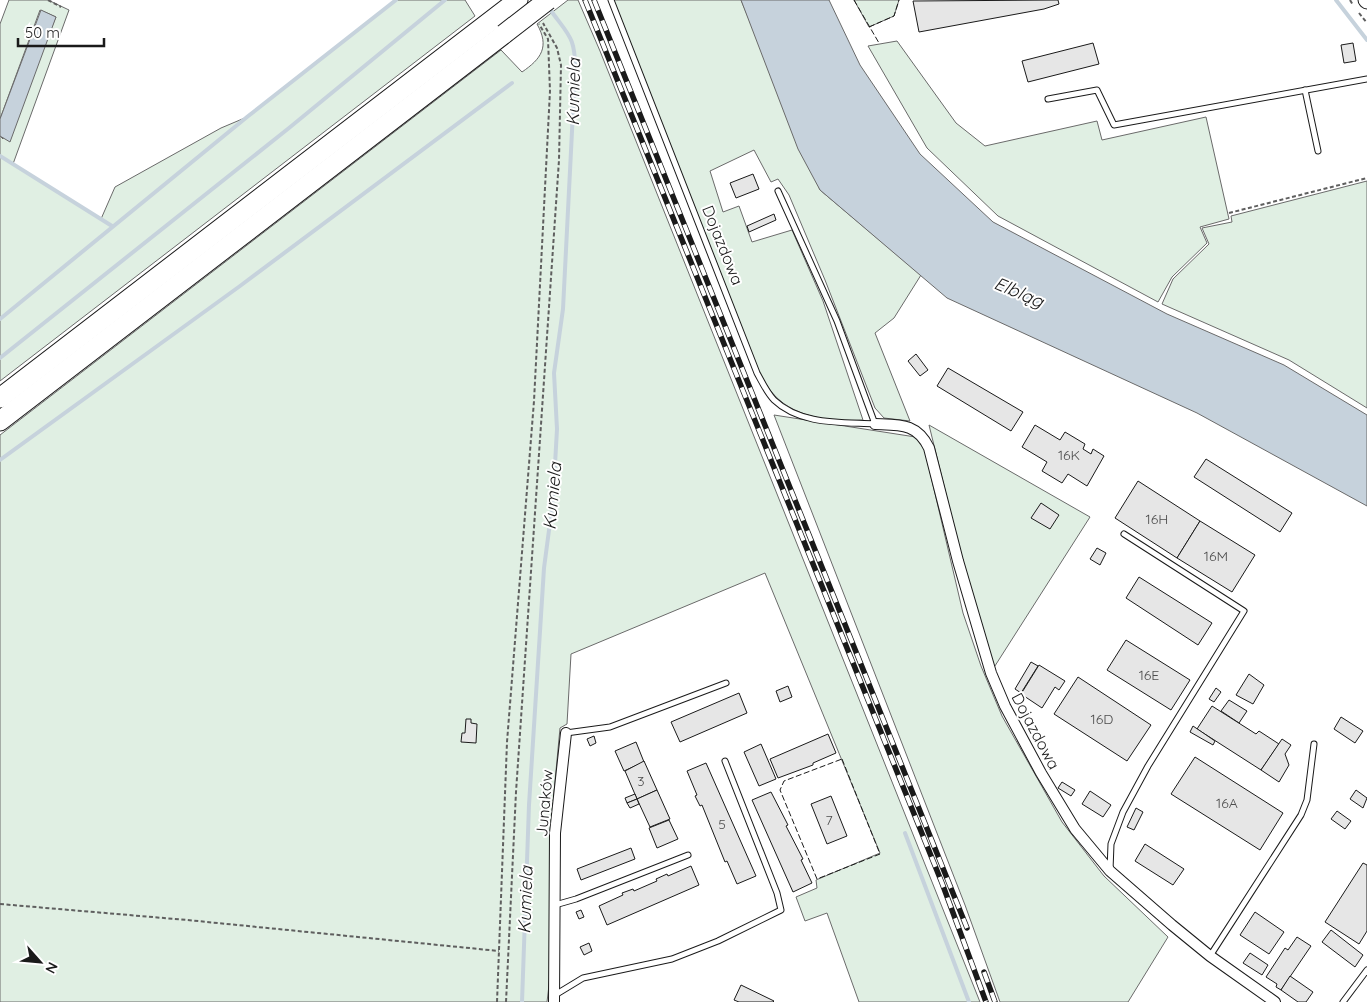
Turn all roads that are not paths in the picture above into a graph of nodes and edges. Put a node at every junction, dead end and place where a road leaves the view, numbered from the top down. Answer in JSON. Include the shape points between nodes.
{"nodes":[{"id":1,"x":518,"y":0,"type":"edge"},
{"id":2,"x":548,"y":0,"type":"edge"},
{"id":3,"x":611,"y":0,"type":"edge"},
{"id":4,"x":498,"y":27,"type":"junction"},
{"id":5,"x":1367,"y":79,"type":"edge"},
{"id":6,"x":1305,"y":90,"type":"junction"},
{"id":7,"x":1048,"y":99,"type":"dead end"},
{"id":8,"x":1318,"y":151,"type":"dead end"},
{"id":9,"x":778,"y":191,"type":"dead end"},
{"id":10,"x":0,"y":398,"type":"edge"},
{"id":11,"x":0,"y":421,"type":"edge"},
{"id":12,"x":875,"y":424,"type":"junction"},
{"id":13,"x":1124,"y":534,"type":"dead end"},
{"id":14,"x":726,"y":683,"type":"dead end"},
{"id":15,"x":566,"y":733,"type":"joint"},
{"id":16,"x":1314,"y":744,"type":"dead end"},
{"id":17,"x":725,"y":761,"type":"dead end"},
{"id":18,"x":688,"y":855,"type":"dead end"},
{"id":19,"x":1110,"y":871,"type":"junction"},
{"id":20,"x":555,"y":905,"type":"junction"},
{"id":21,"x":1210,"y":956,"type":"junction"},
{"id":22,"x":1367,"y":970,"type":"edge"},
{"id":23,"x":555,"y":998,"type":"edge"},
{"id":24,"x":1274,"y":1002,"type":"edge"},
{"id":25,"x":1344,"y":1002,"type":"edge"}],
"edges":[{"from":1,"to":4,"type":"highway"},
{"from":2,"to":4,"type":"highway","bridge":true},
{"from":3,"to":12,"type":"lane","name":"Dojazdowa","via":[[766,389],[782,406],[807,418]]},
{"from":4,"to":10,"type":"highway"},
{"from":4,"to":11,"type":"highway"},
{"from":5,"to":6,"type":"lane"},
{"from":6,"to":7,"type":"lane","via":[[1114,125],[1097,90]]},
{"from":6,"to":8,"type":"lane"},
{"from":9,"to":12,"type":"lane","via":[[837,322]]},
{"from":12,"to":19,"type":"street","name":"Dojazdowa","via":[[903,425],[923,436],[991,673],[1005,706],[1075,829]]},
{"from":13,"to":19,"type":"lane","via":[[1244,611],[1123,812],[1111,844]]},
{"from":14,"to":15,"type":"lane","via":[[610,728]]},
{"from":15,"to":20,"type":"street","name":"Junaków","via":[[555,833]]},
{"from":16,"to":21,"type":"lane","via":[[1307,800],[1301,816]]},
{"from":17,"to":23,"type":"lane","name":"Junaków","via":[[781,910],[672,959],[582,978]]},
{"from":18,"to":20,"type":"lane"},
{"from":19,"to":21,"type":"street","name":"Dojazdowa"},
{"from":20,"to":23,"type":"street","name":"Junaków"},
{"from":21,"to":24,"type":"street","name":"Dojazdowa"},
{"from":22,"to":25,"type":"lane"}]}
